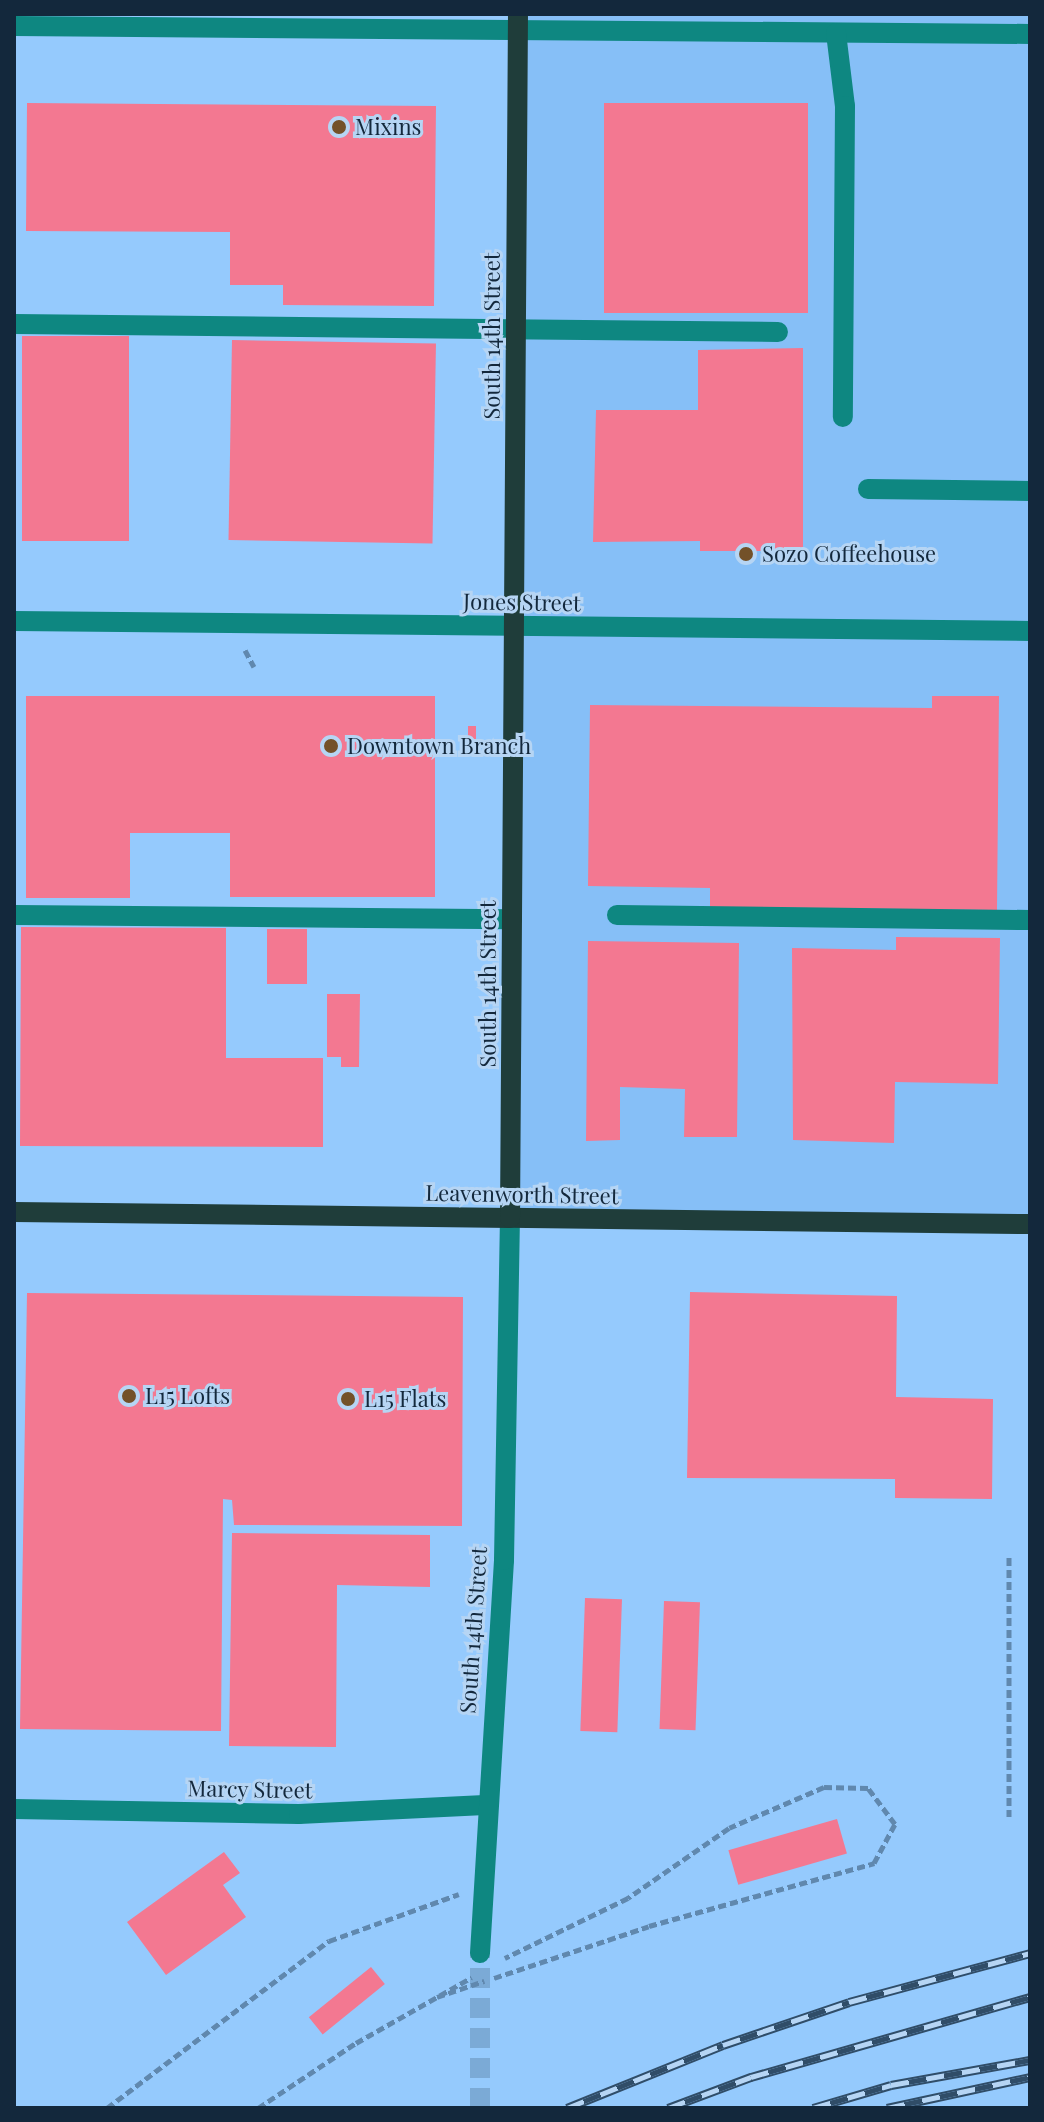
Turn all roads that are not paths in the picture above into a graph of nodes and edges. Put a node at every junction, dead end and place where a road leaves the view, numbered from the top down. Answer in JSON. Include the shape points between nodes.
{"nodes":[{"id":1,"x":518,"y":22,"type":"edge"},
{"id":2,"x":14,"y":26,"type":"edge"},
{"id":3,"x":836,"y":33,"type":"junction"},
{"id":4,"x":1030,"y":34,"type":"edge"},
{"id":5,"x":14,"y":324,"type":"edge"},
{"id":6,"x":516,"y":329,"type":"junction"},
{"id":7,"x":778,"y":332,"type":"dead end"},
{"id":8,"x":843,"y":417,"type":"dead end"},
{"id":9,"x":868,"y":489,"type":"dead end"},
{"id":10,"x":1030,"y":491,"type":"edge"},
{"id":11,"x":14,"y":621,"type":"edge"},
{"id":12,"x":514,"y":626,"type":"junction"},
{"id":13,"x":1030,"y":631,"type":"edge"},
{"id":14,"x":14,"y":915,"type":"edge"},
{"id":15,"x":617,"y":915,"type":"dead end"},
{"id":16,"x":512,"y":919,"type":"junction"},
{"id":17,"x":1030,"y":920,"type":"edge"},
{"id":18,"x":14,"y":1212,"type":"edge"},
{"id":19,"x":510,"y":1218,"type":"junction"},
{"id":20,"x":1030,"y":1224,"type":"edge"},
{"id":21,"x":485,"y":1805,"type":"junction"},
{"id":22,"x":14,"y":1809,"type":"edge"},
{"id":23,"x":482,"y":1965,"type":"tunnel mouth"}],
"edges":[{"from":1,"to":2,"type":"street"},
{"from":1,"to":3,"type":"street"},
{"from":1,"to":6,"type":"main road","name":"South 14th Street"},
{"from":3,"to":4,"type":"street"},
{"from":3,"to":8,"type":"street","via":[[845,106]]},
{"from":5,"to":6,"type":"street"},
{"from":6,"to":7,"type":"street"},
{"from":6,"to":12,"type":"main road","name":"South 14th Street"},
{"from":9,"to":10,"type":"street"},
{"from":11,"to":12,"type":"street","name":"Jones Street"},
{"from":12,"to":13,"type":"street","name":"Jones Street"},
{"from":12,"to":16,"type":"main road","name":"South 14th Street"},
{"from":14,"to":16,"type":"street"},
{"from":15,"to":17,"type":"street"},
{"from":16,"to":19,"type":"main road","name":"South 14th Street"},
{"from":18,"to":19,"type":"main road","name":"Leavenworth Street"},
{"from":19,"to":20,"type":"main road","name":"Leavenworth Street"},
{"from":19,"to":21,"type":"street","name":"South 14th Street","via":[[504,1560]]},
{"from":21,"to":22,"type":"street","name":"Marcy Street","via":[[299,1814]]},
{"from":21,"to":23,"type":"street","name":"South 14th Street"}]}
